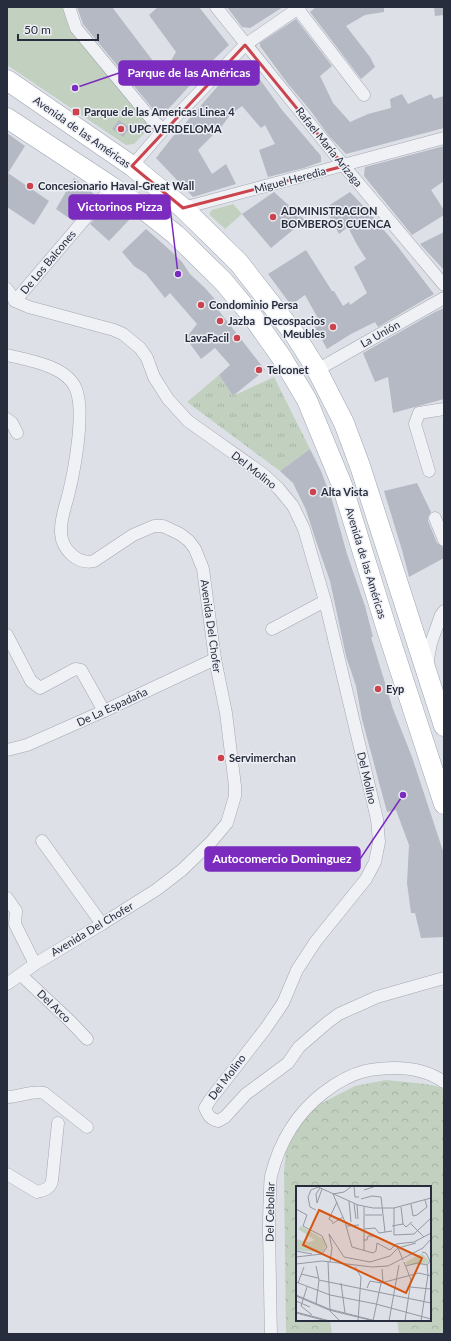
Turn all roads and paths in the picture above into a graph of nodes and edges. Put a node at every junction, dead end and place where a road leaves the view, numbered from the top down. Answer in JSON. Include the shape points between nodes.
{"nodes":[{"id":1,"x":68,"y":7,"type":"edge"},
{"id":2,"x":216,"y":7,"type":"edge"},
{"id":3,"x":298,"y":8,"type":"edge"},
{"id":4,"x":245,"y":45,"type":"junction"},
{"id":5,"x":7,"y":80,"type":"edge"},
{"id":6,"x":364,"y":95,"type":"dead end"},
{"id":7,"x":7,"y":118,"type":"edge"},
{"id":8,"x":164,"y":130,"type":"junction"},
{"id":9,"x":444,"y":138,"type":"edge"},
{"id":10,"x":132,"y":166,"type":"junction"},
{"id":11,"x":344,"y":166,"type":"junction"},
{"id":12,"x":112,"y":187,"type":"junction"},
{"id":13,"x":183,"y":208,"type":"junction"},
{"id":14,"x":444,"y":285,"type":"edge"},
{"id":15,"x":7,"y":289,"type":"edge"},
{"id":16,"x":444,"y":298,"type":"edge"},
{"id":17,"x":15,"y":301,"type":"junction"},
{"id":18,"x":7,"y":355,"type":"edge"},
{"id":19,"x":317,"y":370,"type":"junction"},
{"id":20,"x":444,"y":409,"type":"edge"},
{"id":21,"x":7,"y":419,"type":"edge"},
{"id":22,"x":17,"y":433,"type":"dead end"},
{"id":23,"x":430,"y":471,"type":"dead end"},
{"id":24,"x":435,"y":518,"type":"dead end"},
{"id":25,"x":444,"y":540,"type":"edge"},
{"id":26,"x":325,"y":601,"type":"junction"},
{"id":27,"x":444,"y":611,"type":"edge"},
{"id":28,"x":272,"y":629,"type":"dead end"},
{"id":29,"x":7,"y":635,"type":"edge"},
{"id":30,"x":215,"y":659,"type":"junction"},
{"id":31,"x":426,"y":670,"type":"junction"},
{"id":32,"x":104,"y":711,"type":"junction"},
{"id":33,"x":444,"y":726,"type":"edge"},
{"id":34,"x":7,"y":750,"type":"edge"},
{"id":35,"x":444,"y":804,"type":"edge"},
{"id":36,"x":42,"y":841,"type":"dead end"},
{"id":37,"x":7,"y":898,"type":"edge"},
{"id":38,"x":102,"y":924,"type":"junction"},
{"id":39,"x":35,"y":964,"type":"junction"},
{"id":40,"x":12,"y":978,"type":"edge"},
{"id":41,"x":444,"y":978,"type":"edge"},
{"id":42,"x":87,"y":1039,"type":"dead end"},
{"id":43,"x":444,"y":1082,"type":"edge"},
{"id":44,"x":7,"y":1097,"type":"edge"},
{"id":45,"x":58,"y":1123,"type":"dead end"},
{"id":46,"x":87,"y":1127,"type":"dead end"},
{"id":47,"x":7,"y":1174,"type":"edge"},
{"id":48,"x":271,"y":1334,"type":"edge"}],
"edges":[{"from":1,"to":8,"type":"street","via":[[76,28],[153,121]]},
{"from":2,"to":4,"type":"street","name":"Rafael María Arízaga"},
{"from":3,"to":4,"type":"street"},
{"from":3,"to":6,"type":"street"},
{"from":4,"to":8,"type":"street"},
{"from":4,"to":11,"type":"street","name":"Rafael María Arízaga"},
{"from":5,"to":10,"type":"main road","name":"Avenida de las Américas"},
{"from":7,"to":12,"type":"main road","name":"Avenida de las Américas"},
{"from":8,"to":10,"type":"street"},
{"from":9,"to":11,"type":"street","name":"Miguel Heredia"},
{"from":10,"to":13,"type":"main road","name":"Avenida de las Américas"},
{"from":11,"to":13,"type":"street","name":"Miguel Heredia"},
{"from":11,"to":14,"type":"street","name":"Rafael María Arízaga"},
{"from":12,"to":17,"type":"street","name":"De Los Balcones"},
{"from":12,"to":35,"type":"main road","name":"Avenida de las Américas","via":[[176,235],[223,281],[282,358],[307,400],[342,485]]},
{"from":13,"to":19,"type":"main road","name":"Avenida de las Américas","via":[[239,263],[295,335]]},
{"from":15,"to":17,"type":"street"},
{"from":16,"to":19,"type":"street","name":"La Unión"},
{"from":17,"to":26,"type":"street","name":"Del Molino","via":[[114,330],[140,348],[168,400],[188,421],[263,474],[293,506],[304,529]]},
{"from":18,"to":30,"type":"street","name":"Avenida Del Chofer","via":[[50,367],[63,374],[76,389],[80,412],[79,437],[61,533],[69,553],[83,561],[94,561],[133,535],[154,526],[163,526],[180,534],[195,549],[203,569]]},
{"from":19,"to":31,"type":"main road","name":"Avenida de las Américas","via":[[344,423],[360,466]]},
{"from":20,"to":23,"type":"street","via":[[418,413],[415,424]]},
{"from":21,"to":22,"type":"street"},
{"from":24,"to":25,"type":"street"},
{"from":26,"to":28,"type":"street"},
{"from":26,"to":41,"type":"street","name":"Del Molino","via":[[377,819],[379,842],[375,862],[366,879],[312,947],[297,970],[279,1009],[205,1108],[210,1116],[218,1121],[225,1117],[246,1094],[288,1063],[299,1047],[339,1014],[377,997]]},
{"from":27,"to":31,"type":"street","via":[[431,643]]},
{"from":29,"to":32,"type":"street","via":[[35,685],[40,688],[75,669],[81,670]]},
{"from":30,"to":32,"type":"street","name":"De La Espadaña"},
{"from":30,"to":38,"type":"street","name":"Avenida Del Chofer","via":[[226,713],[235,786],[235,796],[227,822],[211,842],[168,881]]},
{"from":31,"to":33,"type":"main road","name":"Avenida de las Américas"},
{"from":32,"to":34,"type":"street","name":"De La Espadaña","via":[[27,745]]},
{"from":36,"to":38,"type":"street"},
{"from":37,"to":39,"type":"street","via":[[16,911],[15,924]]},
{"from":38,"to":39,"type":"street","name":"Avenida Del Chofer"},
{"from":39,"to":40,"type":"street","name":"Avenida Del Chofer"},
{"from":40,"to":42,"type":"street","name":"Del Arco","via":[[70,1021]]},
{"from":43,"to":48,"type":"street","name":"Del Cebollar","via":[[430,1073],[399,1068],[378,1068],[355,1073],[336,1083],[317,1098],[289,1130],[270,1178]]},
{"from":44,"to":46,"type":"street","via":[[44,1093]]},
{"from":45,"to":47,"type":"street","via":[[52,1183],[46,1190],[37,1192]]}]}
